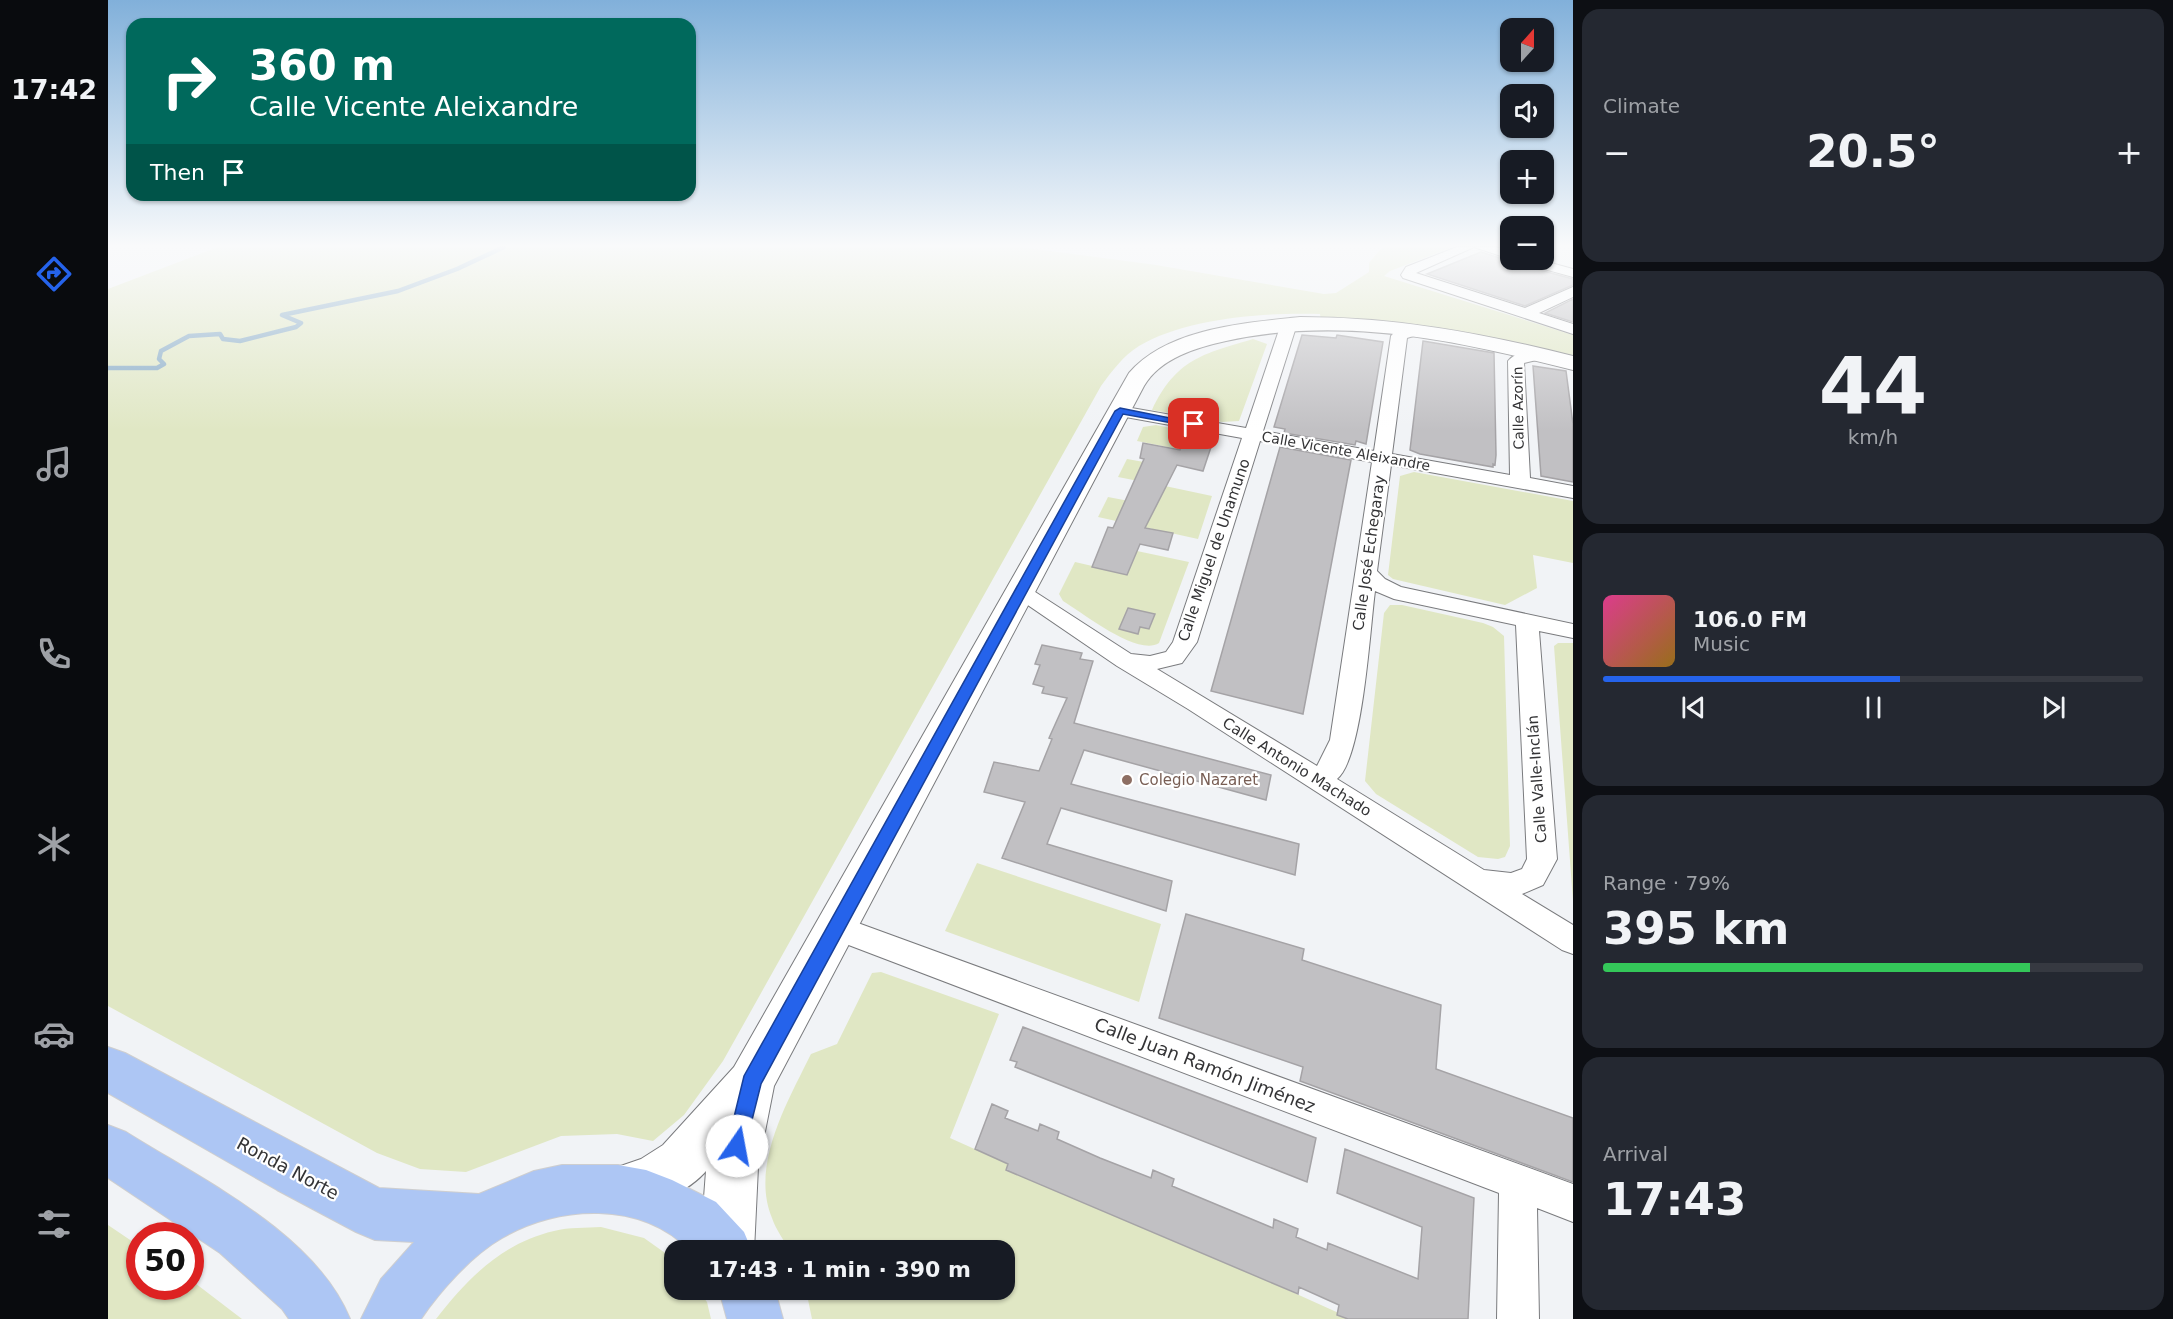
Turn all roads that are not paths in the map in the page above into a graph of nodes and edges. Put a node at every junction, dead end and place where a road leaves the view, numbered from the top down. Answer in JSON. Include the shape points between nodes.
{"nodes":[{"id":1,"x":1509,"y":309,"type":"edge"},
{"id":2,"x":1536,"y":309,"type":"edge"},
{"id":3,"x":1525,"y":314,"type":"junction"},
{"id":4,"x":1573,"y":329,"type":"edge"},
{"id":5,"x":1418,"y":330,"type":"junction"},
{"id":6,"x":1286,"y":332,"type":"junction"},
{"id":7,"x":1543,"y":354,"type":"junction"},
{"id":8,"x":1573,"y":363,"type":"edge"},
{"id":9,"x":1120,"y":411,"type":"junction"},
{"id":10,"x":1252,"y":434,"type":"junction"},
{"id":11,"x":1382,"y":458,"type":"junction"},
{"id":12,"x":1520,"y":482,"type":"junction"},
{"id":13,"x":1573,"y":492,"type":"edge"},
{"id":14,"x":1366,"y":571,"type":"junction"},
{"id":15,"x":1021,"y":593,"type":"junction"},
{"id":16,"x":1527,"y":621,"type":"junction"},
{"id":17,"x":1573,"y":631,"type":"edge"},
{"id":18,"x":1125,"y":661,"type":"junction"},
{"id":19,"x":1317,"y":780,"type":"junction"},
{"id":20,"x":1478,"y":880,"type":"junction"},
{"id":21,"x":836,"y":927,"type":"junction"},
{"id":22,"x":1573,"y":941,"type":"edge"},
{"id":23,"x":108,"y":1068,"type":"edge"},
{"id":24,"x":751,"y":1082,"type":"junction"},
{"id":25,"x":108,"y":1149,"type":"edge"},
{"id":26,"x":1518,"y":1182,"type":"junction"},
{"id":27,"x":624,"y":1189,"type":"junction"},
{"id":28,"x":1573,"y":1203,"type":"edge"},
{"id":29,"x":482,"y":1220,"type":"junction"},
{"id":30,"x":715,"y":1240,"type":"edge"},
{"id":31,"x":727,"y":1240,"type":"edge"},
{"id":32,"x":750,"y":1300,"type":"edge"},
{"id":33,"x":322,"y":1319,"type":"edge"},
{"id":34,"x":389,"y":1319,"type":"edge"},
{"id":35,"x":755,"y":1319,"type":"edge"},
{"id":36,"x":1518,"y":1319,"type":"edge"}],
"edges":[{"from":1,"to":3,"type":"street"},
{"from":2,"to":3,"type":"street"},
{"from":3,"to":4,"type":"street"},
{"from":5,"to":6,"type":"main road","via":[[1346,324]]},
{"from":5,"to":7,"type":"main road"},
{"from":5,"to":11,"type":"street","name":"Calle José Echegaray","via":[[1399,336]]},
{"from":6,"to":9,"type":"main road","via":[[1244,330],[1204,339],[1166,355],[1139,376]]},
{"from":6,"to":10,"type":"street","name":"Calle Miguel de Unamuno"},
{"from":7,"to":8,"type":"main road"},
{"from":7,"to":12,"type":"street","name":"Calle Azorín","via":[[1516,361]]},
{"from":9,"to":10,"type":"street","name":"Calle Vicente Aleixandre"},
{"from":9,"to":15,"type":"main road"},
{"from":10,"to":11,"type":"street","name":"Calle Vicente Aleixandre"},
{"from":10,"to":18,"type":"street","name":"Calle Miguel de Unamuno","via":[[1185,642],[1174,658],[1150,663]]},
{"from":11,"to":12,"type":"street","name":"Calle Vicente Aleixandre"},
{"from":11,"to":14,"type":"street","name":"Calle José Echegaray"},
{"from":12,"to":13,"type":"street","name":"Calle Vicente Aleixandre"},
{"from":14,"to":16,"type":"street","via":[[1377,584],[1394,592]]},
{"from":14,"to":19,"type":"street","name":"Calle José Echegaray","via":[[1343,741],[1331,770]]},
{"from":15,"to":18,"type":"street","name":"Calle Antonio Machado"},
{"from":15,"to":21,"type":"main road"},
{"from":16,"to":17,"type":"street"},
{"from":16,"to":20,"type":"street","name":"Calle Valle-Inclán","via":[[1542,859],[1533,877],[1513,885]]},
{"from":18,"to":19,"type":"street","name":"Calle Antonio Machado"},
{"from":19,"to":20,"type":"street","name":"Calle Antonio Machado"},
{"from":20,"to":22,"type":"street","name":"Calle Antonio Machado"},
{"from":21,"to":24,"type":"main road"},
{"from":21,"to":26,"type":"street","name":"Calle Juan Ramón Jiménez"},
{"from":23,"to":29,"type":"highway","name":"Ronda Norte","via":[[375,1214]]},
{"from":24,"to":27,"type":"main road","via":[[681,1162],[654,1179]]},
{"from":24,"to":31,"type":"main road","via":[[732,1167]]},
{"from":25,"to":33,"type":"highway","via":[[238,1234],[302,1289]]},
{"from":26,"to":28,"type":"street","name":"Calle Juan Ramón Jiménez"},
{"from":26,"to":36,"type":"street"},
{"from":27,"to":29,"type":"highway","name":"Ronda Norte","via":[[577,1187],[529,1198]]},
{"from":27,"to":30,"type":"highway","name":"Ronda Norte","via":[[663,1201],[698,1222]]},
{"from":29,"to":34,"type":"highway","name":"Ronda Norte","via":[[432,1261]]},
{"from":32,"to":35,"type":"highway"}]}
